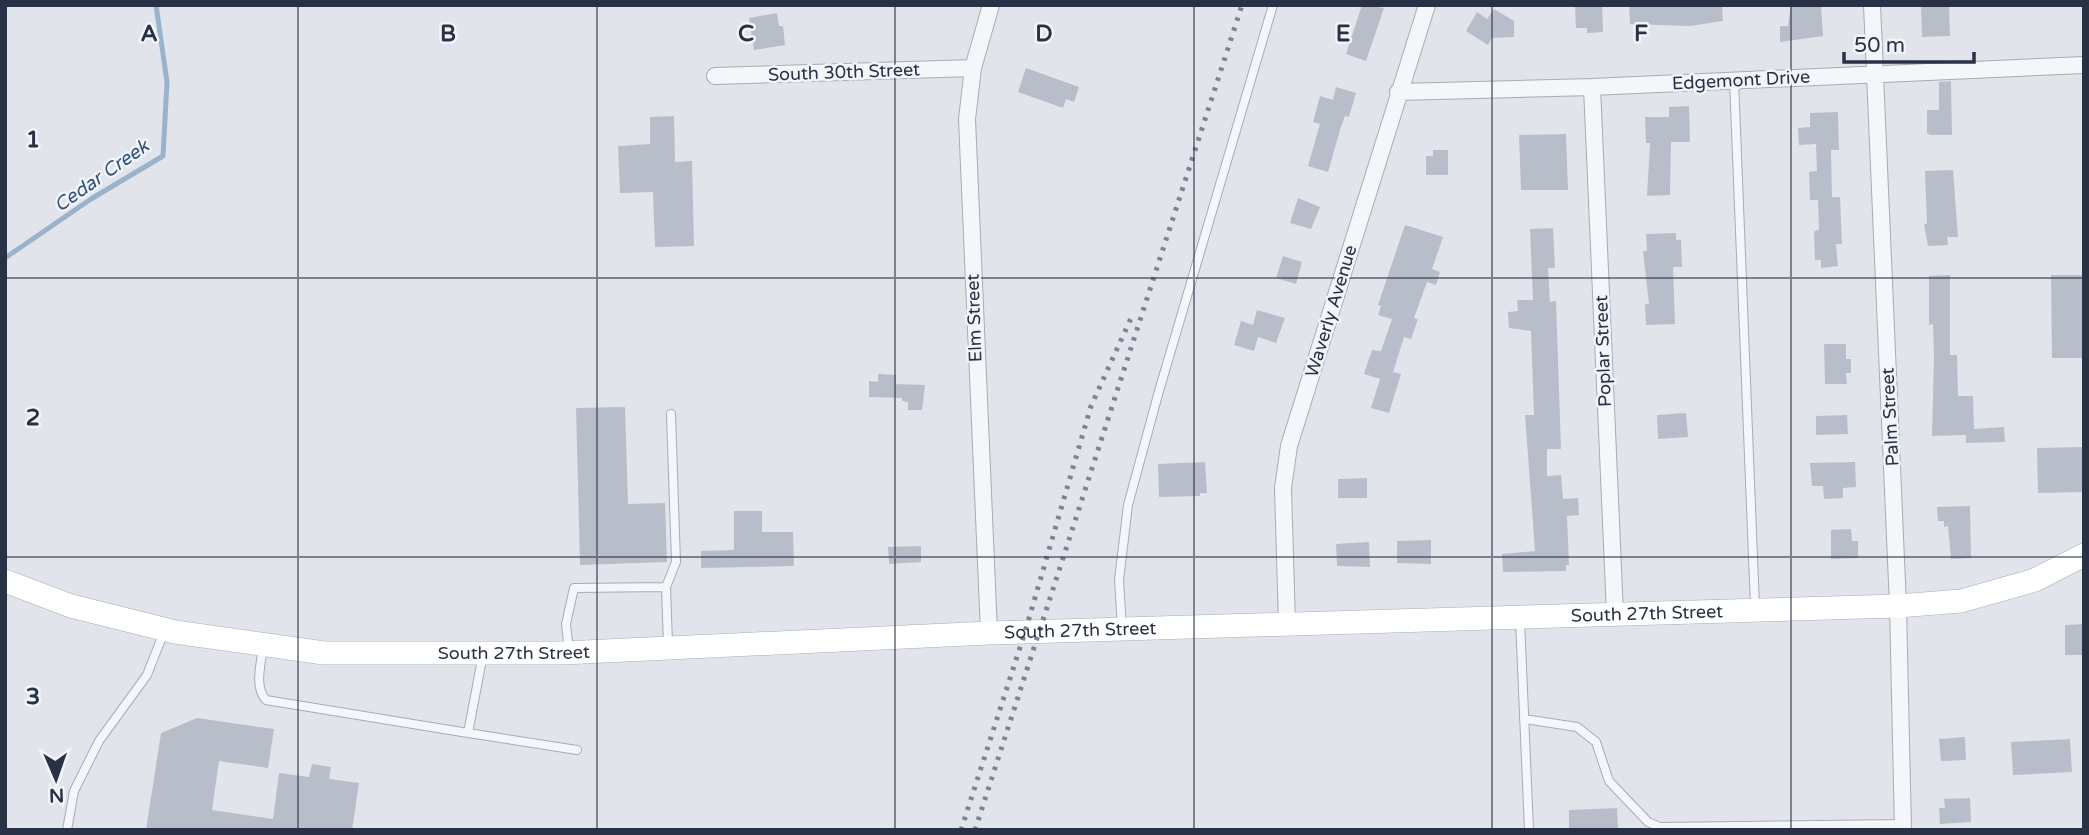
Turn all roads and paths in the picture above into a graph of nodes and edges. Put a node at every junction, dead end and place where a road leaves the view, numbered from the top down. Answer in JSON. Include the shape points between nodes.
{"nodes":[{"id":1,"x":991,"y":5,"type":"edge"},
{"id":2,"x":1273,"y":5,"type":"edge"},
{"id":3,"x":1427,"y":5,"type":"edge"},
{"id":4,"x":1872,"y":5,"type":"edge"},
{"id":5,"x":2084,"y":65,"type":"edge"},
{"id":6,"x":973,"y":68,"type":"junction"},
{"id":7,"x":1874,"y":73,"type":"junction"},
{"id":8,"x":715,"y":76,"type":"dead end"},
{"id":9,"x":1734,"y":80,"type":"junction"},
{"id":10,"x":1592,"y":88,"type":"junction"},
{"id":11,"x":1398,"y":92,"type":"junction"},
{"id":12,"x":671,"y":414,"type":"dead end"},
{"id":13,"x":2084,"y":555,"type":"edge"},
{"id":14,"x":5,"y":580,"type":"edge"},
{"id":15,"x":666,"y":587,"type":"junction"},
{"id":16,"x":1898,"y":606,"type":"junction"},
{"id":17,"x":1756,"y":610,"type":"junction"},
{"id":18,"x":1615,"y":614,"type":"junction"},
{"id":19,"x":1520,"y":617,"type":"junction"},
{"id":20,"x":1287,"y":625,"type":"junction"},
{"id":21,"x":165,"y":629,"type":"junction"},
{"id":22,"x":1122,"y":630,"type":"junction"},
{"id":23,"x":989,"y":633,"type":"junction"},
{"id":24,"x":263,"y":644,"type":"junction"},
{"id":25,"x":668,"y":648,"type":"junction"},
{"id":26,"x":484,"y":653,"type":"junction"},
{"id":27,"x":569,"y":653,"type":"junction"},
{"id":28,"x":1524,"y":719,"type":"junction"},
{"id":29,"x":468,"y":733,"type":"junction"},
{"id":30,"x":576,"y":750,"type":"dead end"},
{"id":31,"x":1903,"y":827,"type":"edge"},
{"id":32,"x":67,"y":830,"type":"edge"},
{"id":33,"x":1529,"y":830,"type":"edge"}],
"edges":[{"from":1,"to":6,"type":"street","name":"Elm Street"},
{"from":2,"to":22,"type":"lane","via":[[1128,505],[1119,580]]},
{"from":3,"to":11,"type":"street","name":"Waverly Avenue"},
{"from":4,"to":7,"type":"street","name":"Palm Street"},
{"from":5,"to":7,"type":"street","name":"Edgemont Drive"},
{"from":6,"to":8,"type":"street","name":"South 30th Street"},
{"from":6,"to":23,"type":"street","name":"Elm Street","via":[[967,133]]},
{"from":7,"to":9,"type":"street","name":"Edgemont Drive"},
{"from":7,"to":16,"type":"street","name":"Palm Street"},
{"from":9,"to":10,"type":"street","name":"Edgemont Drive"},
{"from":9,"to":17,"type":"lane"},
{"from":10,"to":11,"type":"street","name":"Edgemont Drive"},
{"from":10,"to":18,"type":"street","name":"Poplar Street"},
{"from":11,"to":20,"type":"street","name":"Waverly Avenue","via":[[1289,446],[1283,488]]},
{"from":12,"to":15,"type":"lane","via":[[676,562]]},
{"from":13,"to":16,"type":"main road","name":"South 27th Street","via":[[2035,580],[1961,601]]},
{"from":14,"to":21,"type":"main road","name":"South 27th Street","via":[[71,606]]},
{"from":15,"to":25,"type":"lane"},
{"from":15,"to":27,"type":"lane","via":[[573,588],[566,624]]},
{"from":16,"to":17,"type":"main road","name":"South 27th Street"},
{"from":16,"to":31,"type":"street","name":"Palm Street"},
{"from":17,"to":18,"type":"main road","name":"South 27th Street"},
{"from":18,"to":19,"type":"main road","name":"South 27th Street"},
{"from":19,"to":20,"type":"main road","name":"South 27th Street"},
{"from":19,"to":28,"type":"lane"},
{"from":20,"to":22,"type":"main road","name":"South 27th Street"},
{"from":21,"to":24,"type":"main road","name":"South 27th Street"},
{"from":21,"to":32,"type":"lane","via":[[147,675],[99,741],[74,791]]},
{"from":22,"to":23,"type":"main road","name":"South 27th Street"},
{"from":23,"to":25,"type":"main road","name":"South 27th Street"},
{"from":24,"to":26,"type":"main road","name":"South 27th Street","via":[[324,653]]},
{"from":24,"to":29,"type":"lane","via":[[259,679],[260,694],[266,700]]},
{"from":25,"to":27,"type":"main road","name":"South 27th Street"},
{"from":26,"to":27,"type":"main road","name":"South 27th Street"},
{"from":26,"to":29,"type":"lane"},
{"from":28,"to":31,"type":"lane","via":[[1577,727],[1596,742],[1609,781],[1648,822],[1660,827]]},
{"from":28,"to":33,"type":"lane"},
{"from":29,"to":30,"type":"lane"}]}
